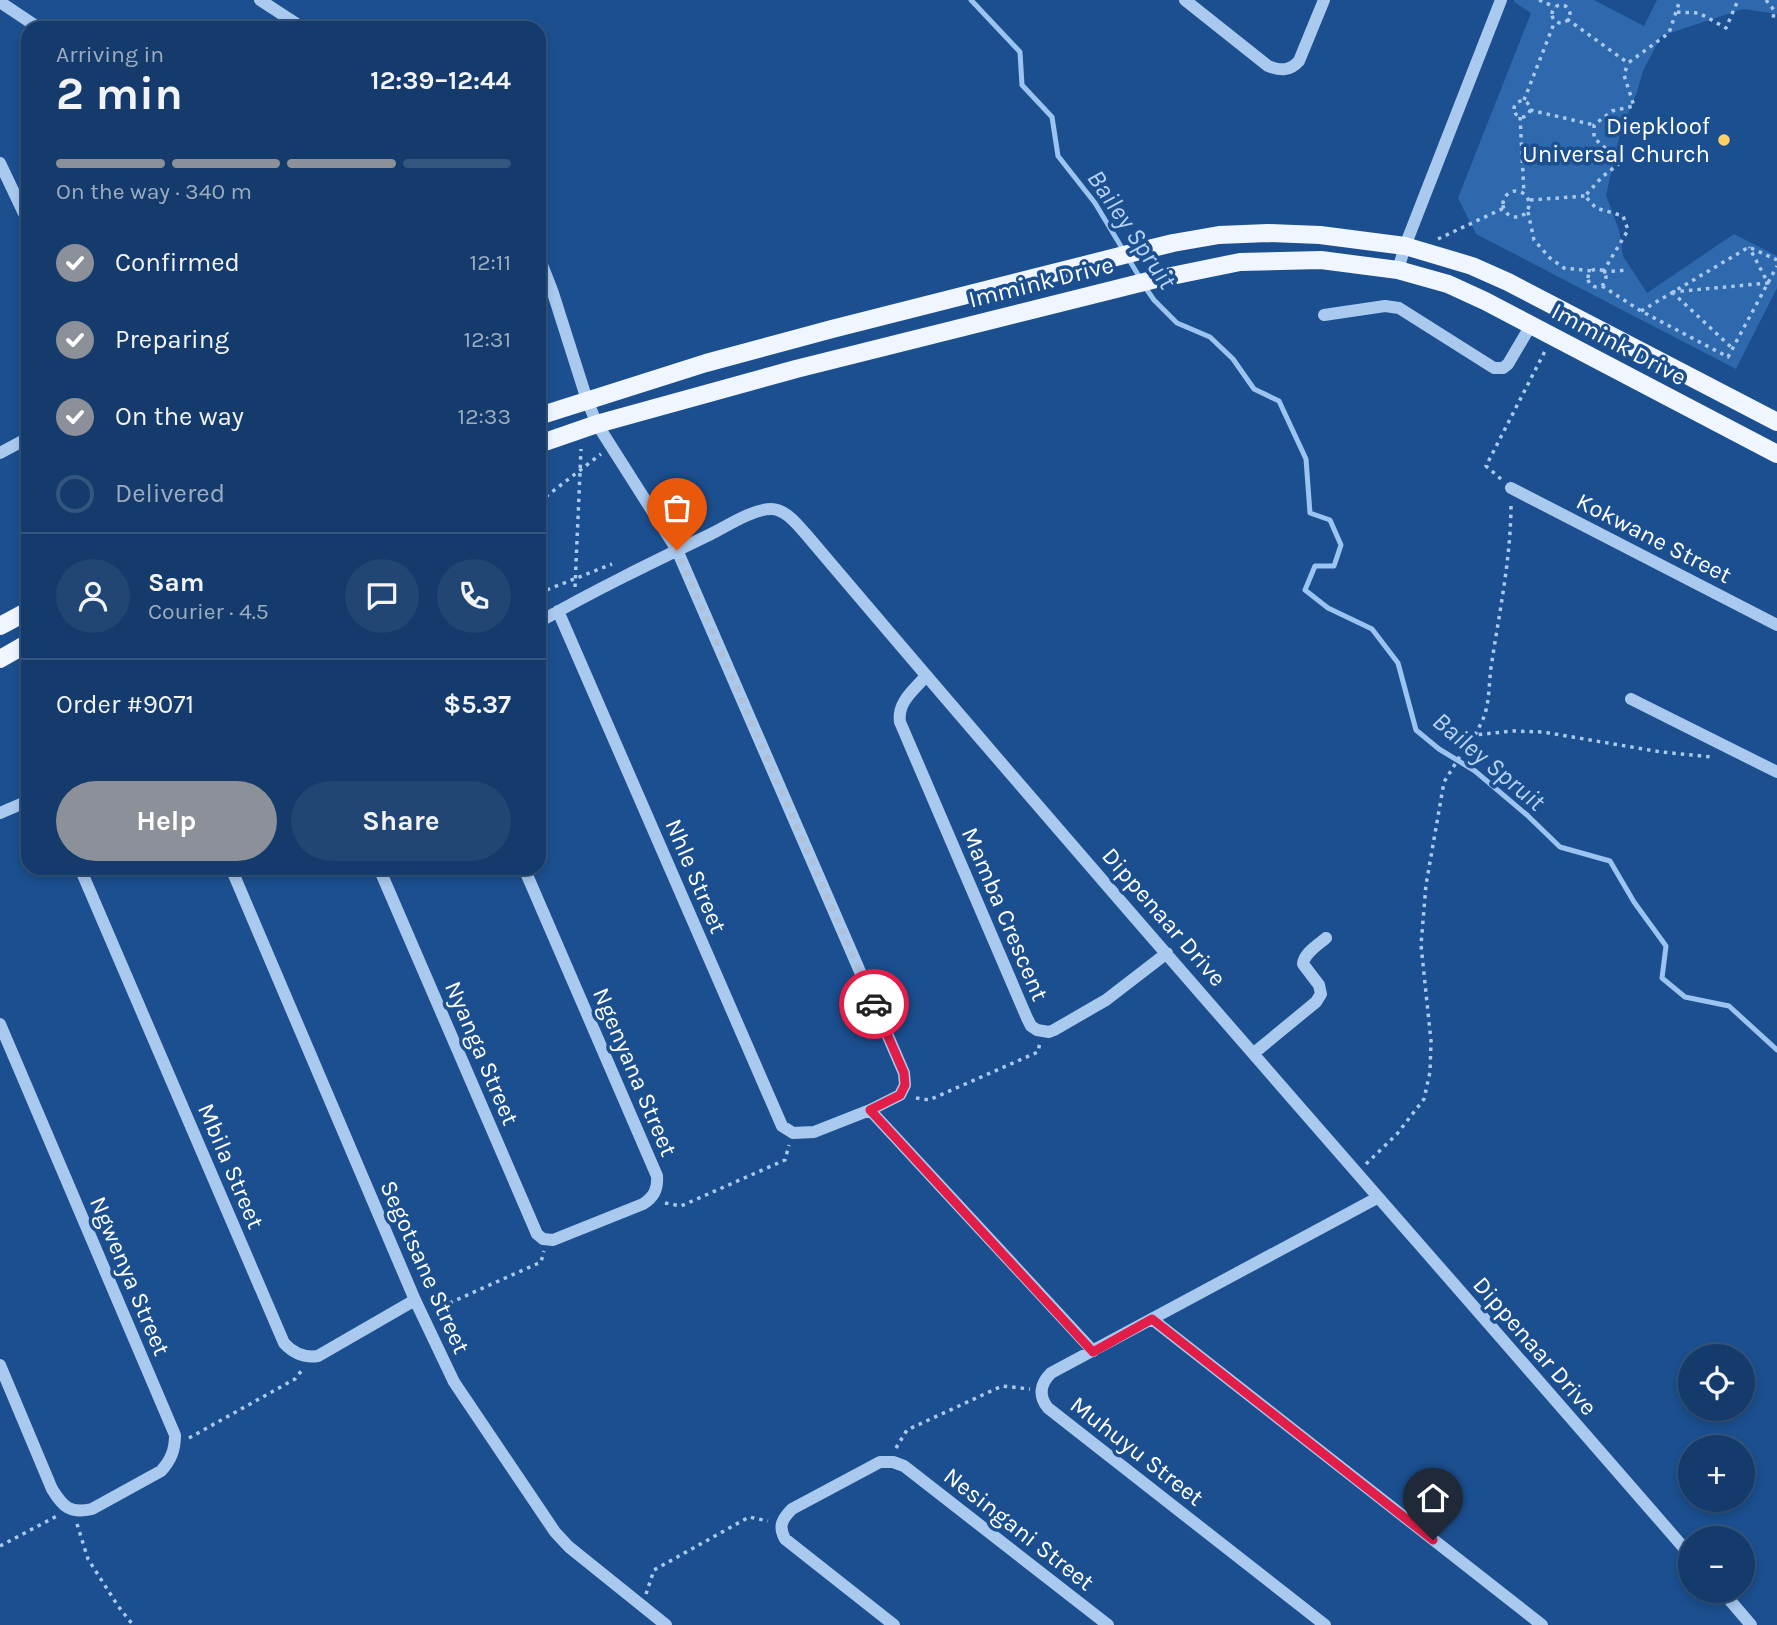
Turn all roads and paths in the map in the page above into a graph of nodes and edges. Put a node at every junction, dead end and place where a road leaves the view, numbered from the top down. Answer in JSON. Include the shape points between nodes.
{"nodes":[{"id":1,"x":260,"y":0,"type":"edge"},
{"id":2,"x":1185,"y":0,"type":"edge"},
{"id":3,"x":1324,"y":0,"type":"edge"},
{"id":4,"x":1501,"y":0,"type":"edge"},
{"id":5,"x":1539,"y":0,"type":"edge"},
{"id":6,"x":1679,"y":0,"type":"edge"},
{"id":7,"x":1738,"y":0,"type":"edge"},
{"id":8,"x":1766,"y":0,"type":"edge"},
{"id":9,"x":0,"y":2,"type":"edge"},
{"id":10,"x":1555,"y":7,"type":"junction"},
{"id":11,"x":1677,"y":12,"type":"junction"},
{"id":12,"x":1567,"y":19,"type":"junction"},
{"id":13,"x":1555,"y":20,"type":"junction"},
{"id":14,"x":28,"y":21,"type":"edge"},
{"id":15,"x":292,"y":21,"type":"edge"},
{"id":16,"x":1773,"y":21,"type":"dead end"},
{"id":17,"x":1628,"y":63,"type":"junction"},
{"id":18,"x":1524,"y":100,"type":"junction"},
{"id":19,"x":1530,"y":110,"type":"junction"},
{"id":20,"x":1520,"y":117,"type":"junction"},
{"id":21,"x":1594,"y":125,"type":"junction"},
{"id":22,"x":0,"y":163,"type":"edge"},
{"id":23,"x":1524,"y":193,"type":"junction"},
{"id":24,"x":1585,"y":197,"type":"junction"},
{"id":25,"x":1530,"y":200,"type":"junction"},
{"id":26,"x":21,"y":207,"type":"edge"},
{"id":27,"x":1504,"y":208,"type":"junction"},
{"id":28,"x":1528,"y":212,"type":"junction"},
{"id":29,"x":1405,"y":246,"type":"junction"},
{"id":30,"x":1749,"y":247,"type":"junction"},
{"id":31,"x":1432,"y":254,"type":"junction"},
{"id":32,"x":1777,"y":260,"type":"edge"},
{"id":33,"x":1777,"y":266,"type":"edge"},
{"id":34,"x":1398,"y":270,"type":"junction"},
{"id":35,"x":1628,"y":270,"type":"dead end"},
{"id":36,"x":1592,"y":271,"type":"junction"},
{"id":37,"x":1603,"y":272,"type":"junction"},
{"id":38,"x":546,"y":275,"type":"edge"},
{"id":39,"x":1768,"y":283,"type":"junction"},
{"id":40,"x":1602,"y":286,"type":"junction"},
{"id":41,"x":1672,"y":292,"type":"junction"},
{"id":42,"x":1641,"y":311,"type":"junction"},
{"id":43,"x":1324,"y":315,"type":"dead end"},
{"id":44,"x":1531,"y":325,"type":"junction"},
{"id":45,"x":1553,"y":336,"type":"junction"},
{"id":46,"x":1732,"y":349,"type":"junction"},
{"id":47,"x":587,"y":401,"type":"junction"},
{"id":48,"x":546,"y":414,"type":"edge"},
{"id":49,"x":1777,"y":422,"type":"edge"},
{"id":50,"x":597,"y":424,"type":"junction"},
{"id":51,"x":21,"y":442,"type":"edge"},
{"id":52,"x":546,"y":442,"type":"edge"},
{"id":53,"x":582,"y":449,"type":"dead end"},
{"id":54,"x":0,"y":453,"type":"edge"},
{"id":55,"x":603,"y":453,"type":"dead end"},
{"id":56,"x":1777,"y":454,"type":"edge"},
{"id":57,"x":580,"y":470,"type":"junction"},
{"id":58,"x":1511,"y":488,"type":"junction"},
{"id":59,"x":546,"y":497,"type":"edge"},
{"id":60,"x":677,"y":550,"type":"junction"},
{"id":61,"x":613,"y":564,"type":"dead end"},
{"id":62,"x":575,"y":579,"type":"junction"},
{"id":63,"x":546,"y":590,"type":"edge"},
{"id":64,"x":574,"y":603,"type":"junction"},
{"id":65,"x":558,"y":611,"type":"junction"},
{"id":66,"x":21,"y":615,"type":"edge"},
{"id":67,"x":546,"y":618,"type":"edge"},
{"id":68,"x":1777,"y":625,"type":"edge"},
{"id":69,"x":0,"y":626,"type":"edge"},
{"id":70,"x":21,"y":647,"type":"edge"},
{"id":71,"x":0,"y":659,"type":"edge"},
{"id":72,"x":926,"y":676,"type":"junction"},
{"id":73,"x":1631,"y":699,"type":"dead end"},
{"id":74,"x":1475,"y":735,"type":"junction"},
{"id":75,"x":1742,"y":755,"type":"junction"},
{"id":76,"x":1777,"y":772,"type":"edge"},
{"id":77,"x":21,"y":804,"type":"edge"},
{"id":78,"x":0,"y":813,"type":"edge"},
{"id":79,"x":82,"y":875,"type":"edge"},
{"id":80,"x":234,"y":875,"type":"edge"},
{"id":81,"x":382,"y":875,"type":"edge"},
{"id":82,"x":527,"y":875,"type":"edge"},
{"id":83,"x":1326,"y":938,"type":"dead end"},
{"id":84,"x":1167,"y":953,"type":"junction"},
{"id":85,"x":0,"y":1024,"type":"edge"},
{"id":86,"x":1043,"y":1031,"type":"junction"},
{"id":87,"x":1254,"y":1053,"type":"junction"},
{"id":88,"x":900,"y":1095,"type":"junction"},
{"id":89,"x":870,"y":1110,"type":"junction"},
{"id":90,"x":793,"y":1133,"type":"junction"},
{"id":91,"x":1356,"y":1174,"type":"junction"},
{"id":92,"x":1377,"y":1198,"type":"junction"},
{"id":93,"x":649,"y":1200,"type":"junction"},
{"id":94,"x":553,"y":1240,"type":"junction"},
{"id":95,"x":415,"y":1300,"type":"junction"},
{"id":96,"x":422,"y":1315,"type":"junction"},
{"id":97,"x":1152,"y":1319,"type":"junction"},
{"id":98,"x":1093,"y":1352,"type":"junction"},
{"id":99,"x":312,"y":1357,"type":"junction"},
{"id":100,"x":0,"y":1365,"type":"edge"},
{"id":101,"x":1041,"y":1390,"type":"junction"},
{"id":102,"x":175,"y":1446,"type":"junction"},
{"id":103,"x":888,"y":1462,"type":"junction"},
{"id":104,"x":72,"y":1509,"type":"junction"},
{"id":105,"x":784,"y":1519,"type":"junction"},
{"id":106,"x":1678,"y":1541,"type":"edge"},
{"id":107,"x":0,"y":1546,"type":"edge"},
{"id":108,"x":1732,"y":1603,"type":"edge"},
{"id":109,"x":643,"y":1606,"type":"junction"},
{"id":110,"x":133,"y":1625,"type":"edge"},
{"id":111,"x":666,"y":1625,"type":"edge"},
{"id":112,"x":894,"y":1625,"type":"edge"},
{"id":113,"x":1108,"y":1625,"type":"edge"},
{"id":114,"x":1325,"y":1625,"type":"edge"},
{"id":115,"x":1542,"y":1625,"type":"edge"},
{"id":116,"x":1751,"y":1625,"type":"edge"}],
"edges":[{"from":1,"to":15,"type":"street"},
{"from":2,"to":3,"type":"street","via":[[1268,66],[1286,70],[1300,61]]},
{"from":4,"to":29,"type":"street"},
{"from":5,"to":10,"type":"path"},
{"from":6,"to":11,"type":"path"},
{"from":7,"to":11,"type":"path","via":[[1726,28],[1699,13]]},
{"from":8,"to":16,"type":"path","via":[[1774,10]]},
{"from":9,"to":14,"type":"street"},
{"from":10,"to":12,"type":"path","via":[[1565,6]]},
{"from":10,"to":13,"type":"path"},
{"from":11,"to":17,"type":"path","via":[[1669,33]]},
{"from":12,"to":13,"type":"path"},
{"from":12,"to":17,"type":"path"},
{"from":13,"to":18,"type":"path"},
{"from":17,"to":21,"type":"path","via":[[1625,75],[1634,106],[1612,111]]},
{"from":18,"to":19,"type":"path"},
{"from":18,"to":20,"type":"path","via":[[1514,107]]},
{"from":19,"to":20,"type":"path"},
{"from":19,"to":21,"type":"path"},
{"from":20,"to":23,"type":"path"},
{"from":21,"to":24,"type":"path","via":[[1594,138],[1620,162]]},
{"from":22,"to":26,"type":"street"},
{"from":23,"to":25,"type":"path"},
{"from":23,"to":27,"type":"path","via":[[1508,193]]},
{"from":24,"to":25,"type":"path"},
{"from":24,"to":37,"type":"path","via":[[1596,208],[1623,216],[1628,230]]},
{"from":25,"to":28,"type":"path"},
{"from":27,"to":28,"type":"path","via":[[1513,217]]},
{"from":27,"to":31,"type":"path","via":[[1437,239]]},
{"from":28,"to":36,"type":"path","via":[[1534,240],[1550,258],[1564,268]]},
{"from":29,"to":31,"type":"main road","name":"Immink Drive"},
{"from":29,"to":34,"type":"street"},
{"from":29,"to":47,"type":"main road","name":"Immink Drive","via":[[1268,233],[1173,243],[719,360]]},
{"from":30,"to":32,"type":"path"},
{"from":30,"to":39,"type":"path"},
{"from":30,"to":41,"type":"path"},
{"from":31,"to":49,"type":"main road","name":"Immink Drive","via":[[1508,282]]},
{"from":33,"to":39,"type":"path"},
{"from":34,"to":44,"type":"main road","name":"Immink Drive","via":[[1448,284]]},
{"from":34,"to":50,"type":"main road","name":"Immink Drive","via":[[1321,260],[1240,262],[1083,296]]},
{"from":35,"to":37,"type":"path"},
{"from":36,"to":37,"type":"path"},
{"from":36,"to":40,"type":"path","via":[[1590,285]]},
{"from":37,"to":40,"type":"path","via":[[1606,281]]},
{"from":38,"to":47,"type":"street"},
{"from":39,"to":41,"type":"path"},
{"from":39,"to":46,"type":"path"},
{"from":40,"to":42,"type":"path"},
{"from":41,"to":42,"type":"path"},
{"from":41,"to":46,"type":"path"},
{"from":42,"to":46,"type":"path","via":[[1728,357]]},
{"from":43,"to":44,"type":"street","via":[[1398,308],[1494,368],[1508,364]]},
{"from":44,"to":45,"type":"main road","name":"Immink Drive"},
{"from":45,"to":56,"type":"main road","name":"Immink Drive"},
{"from":45,"to":58,"type":"path","via":[[1486,466]]},
{"from":47,"to":48,"type":"main road","name":"Immink Drive"},
{"from":47,"to":50,"type":"street"},
{"from":50,"to":52,"type":"main road","name":"Immink Drive"},
{"from":50,"to":60,"type":"street"},
{"from":51,"to":54,"type":"street"},
{"from":53,"to":57,"type":"path"},
{"from":55,"to":57,"type":"path"},
{"from":57,"to":59,"type":"path"},
{"from":57,"to":62,"type":"path"},
{"from":58,"to":68,"type":"street","name":"Kokwane Street"},
{"from":58,"to":74,"type":"path","via":[[1511,522],[1490,686]]},
{"from":60,"to":64,"type":"street","name":"Dippenaar Drive"},
{"from":60,"to":72,"type":"street","name":"Dippenaar Drive","via":[[754,513],[781,512],[805,533]]},
{"from":60,"to":88,"type":"street","via":[[904,1073]]},
{"from":61,"to":62,"type":"path"},
{"from":62,"to":63,"type":"path"},
{"from":62,"to":64,"type":"path"},
{"from":64,"to":65,"type":"street","name":"Dippenaar Drive"},
{"from":65,"to":67,"type":"street","name":"Dippenaar Drive"},
{"from":65,"to":90,"type":"street","name":"Nhle Street","via":[[779,1119]]},
{"from":66,"to":69,"type":"main road"},
{"from":70,"to":71,"type":"main road"},
{"from":72,"to":84,"type":"street","name":"Dippenaar Drive"},
{"from":72,"to":86,"type":"street","name":"Mamba Crescent","via":[[902,704],[900,722],[1027,1018],[1031,1026]]},
{"from":73,"to":75,"type":"street"},
{"from":74,"to":75,"type":"path","via":[[1543,732],[1661,752],[1718,758]]},
{"from":74,"to":91,"type":"path","via":[[1444,782],[1426,885],[1421,945],[1431,1041],[1424,1099],[1398,1134]]},
{"from":75,"to":76,"type":"street"},
{"from":77,"to":78,"type":"street"},
{"from":79,"to":99,"type":"street","name":"Mbila Street","via":[[284,1343]]},
{"from":80,"to":95,"type":"street","name":"Segotsane Street"},
{"from":81,"to":94,"type":"street","name":"Nyanga Street","via":[[537,1234]]},
{"from":82,"to":93,"type":"street","name":"Ngenyana Street","via":[[657,1176]]},
{"from":83,"to":87,"type":"street","via":[[1303,964],[1319,985],[1321,994],[1316,1002]]},
{"from":84,"to":86,"type":"street","name":"Mamba Crescent","via":[[1106,1000],[1055,1030]]},
{"from":84,"to":87,"type":"street","name":"Dippenaar Drive"},
{"from":85,"to":102,"type":"street","name":"Ngwenya Street","via":[[175,1435]]},
{"from":86,"to":88,"type":"path","via":[[1038,1052],[1014,1063],[929,1100]]},
{"from":87,"to":91,"type":"street","name":"Dippenaar Drive"},
{"from":88,"to":89,"type":"street"},
{"from":89,"to":90,"type":"street","via":[[814,1132]]},
{"from":89,"to":98,"type":"street"},
{"from":90,"to":93,"type":"path","via":[[785,1160],[681,1206]]},
{"from":91,"to":92,"type":"street","name":"Dippenaar Drive"},
{"from":92,"to":97,"type":"street","name":"Muhuyu Street"},
{"from":92,"to":106,"type":"street","name":"Dippenaar Drive"},
{"from":93,"to":94,"type":"street"},
{"from":94,"to":96,"type":"path","via":[[541,1262]]},
{"from":95,"to":96,"type":"street","name":"Segotsane Street"},
{"from":95,"to":99,"type":"street"},
{"from":96,"to":109,"type":"street","name":"Segotsane Street","via":[[454,1382],[555,1532]]},
{"from":97,"to":98,"type":"street","name":"Muhuyu Street"},
{"from":97,"to":115,"type":"street"},
{"from":98,"to":101,"type":"street","name":"Muhuyu Street","via":[[1051,1373]]},
{"from":99,"to":102,"type":"path","via":[[295,1379]]},
{"from":100,"to":104,"type":"street","via":[[52,1489],[60,1503]]},
{"from":101,"to":103,"type":"path","via":[[1002,1386],[919,1424],[907,1430]]},
{"from":101,"to":114,"type":"street","name":"Muhuyu Street","via":[[1048,1408]]},
{"from":102,"to":104,"type":"street","via":[[169,1464],[161,1471],[92,1509]]},
{"from":103,"to":105,"type":"street","via":[[880,1462],[792,1509]]},
{"from":103,"to":113,"type":"street","name":"Nesingani Street","via":[[904,1466]]},
{"from":104,"to":107,"type":"path"},
{"from":104,"to":110,"type":"path","via":[[88,1559]]},
{"from":105,"to":109,"type":"path","via":[[749,1517],[654,1570]]},
{"from":105,"to":112,"type":"street","via":[[781,1530],[785,1539]]},
{"from":108,"to":116,"type":"street"},
{"from":109,"to":111,"type":"street","name":"Segotsane Street"}]}
